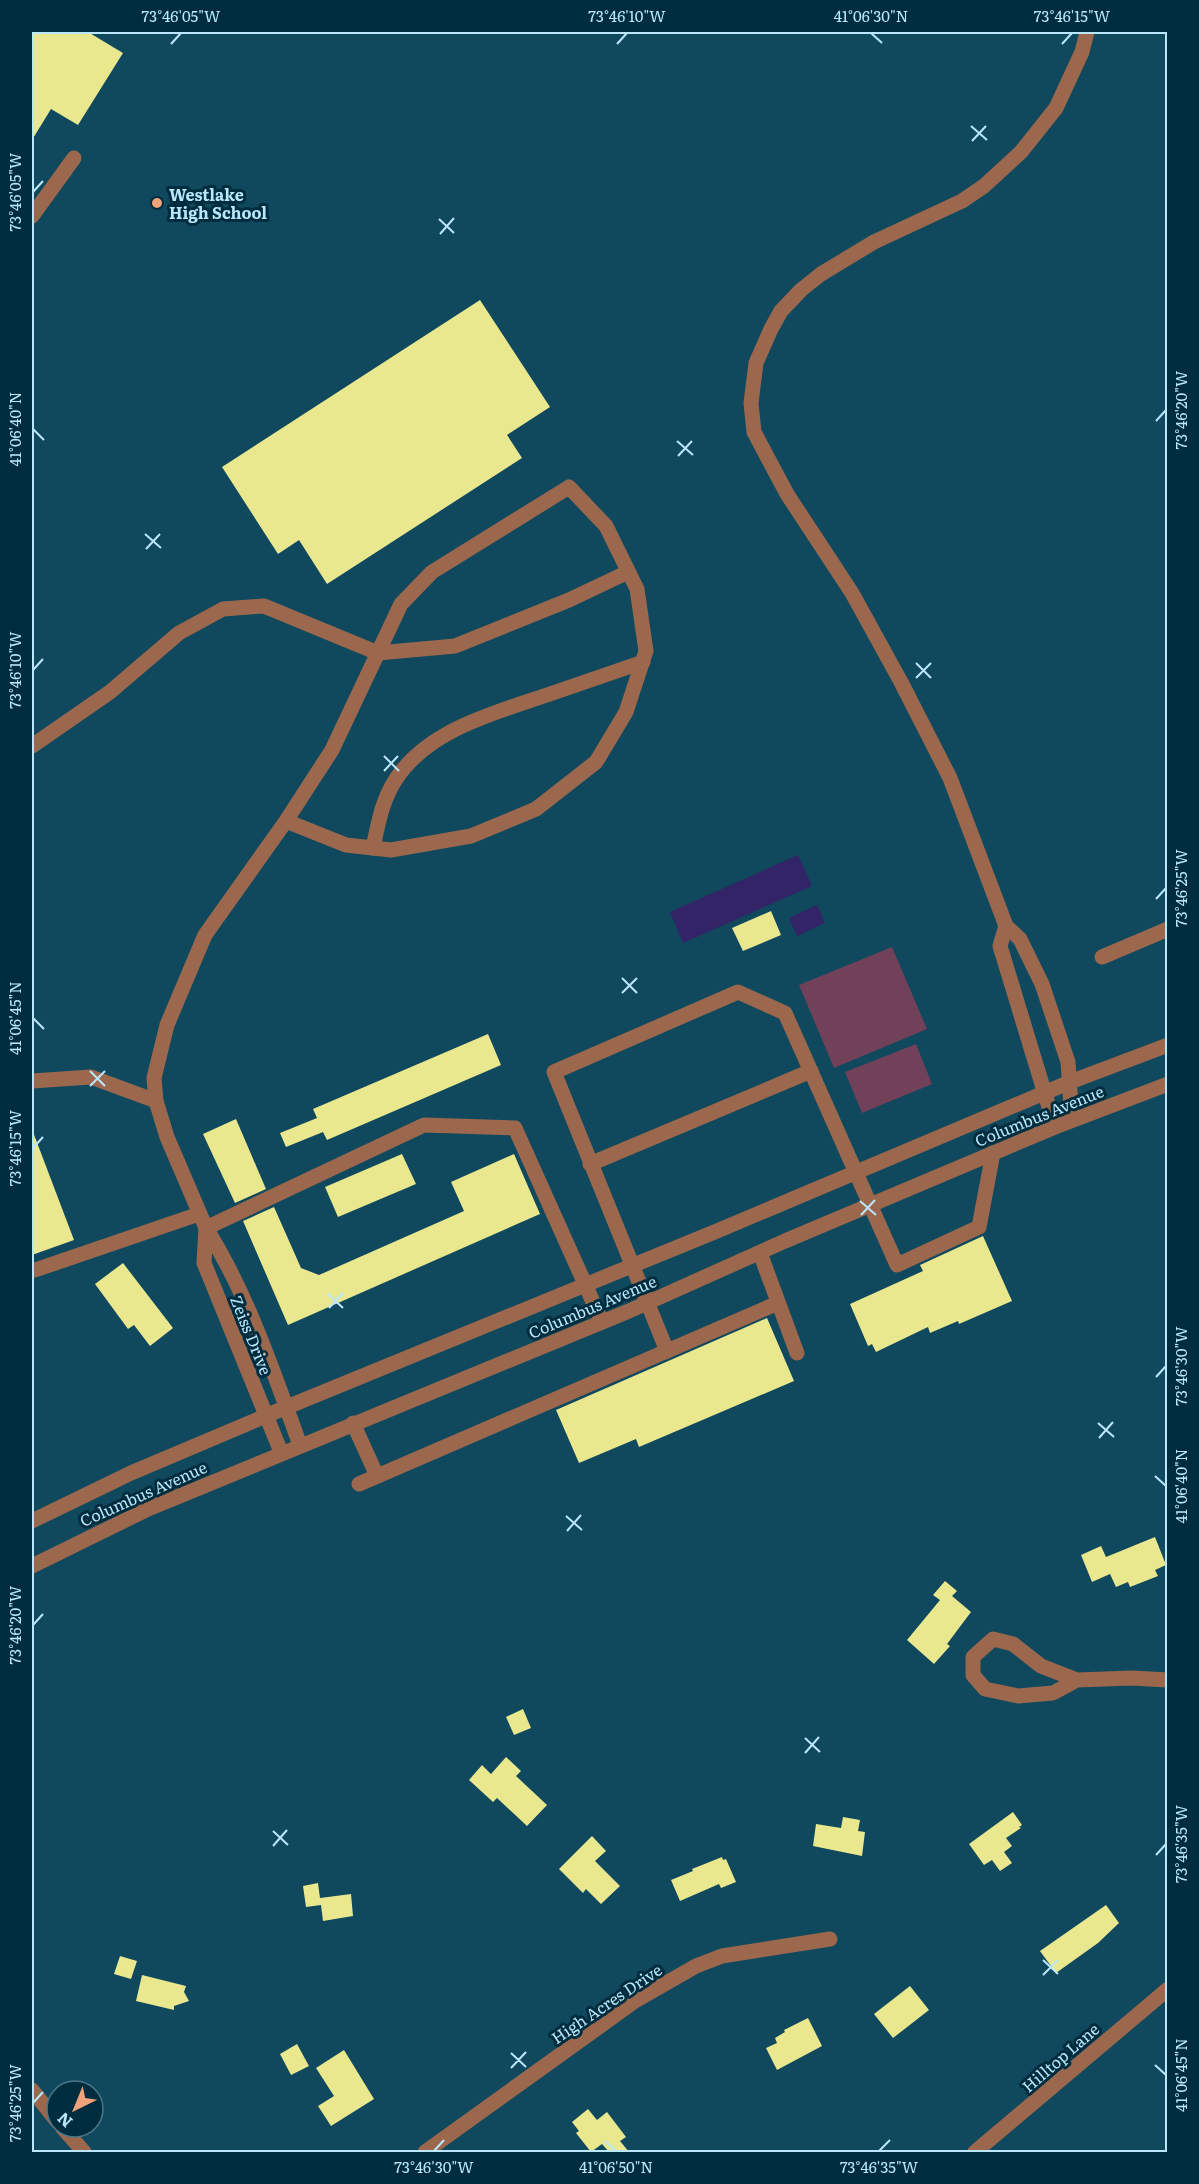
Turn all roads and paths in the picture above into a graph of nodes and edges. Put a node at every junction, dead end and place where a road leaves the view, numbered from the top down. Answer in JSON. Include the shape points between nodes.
{"nodes":[{"id":1,"x":1088,"y":32,"type":"edge"},
{"id":2,"x":74,"y":158,"type":"dead end"},
{"id":3,"x":32,"y":216,"type":"edge"},
{"id":4,"x":628,"y":572,"type":"junction"},
{"id":5,"x":378,"y":653,"type":"junction"},
{"id":6,"x":643,"y":662,"type":"junction"},
{"id":7,"x":32,"y":746,"type":"edge"},
{"id":8,"x":286,"y":821,"type":"junction"},
{"id":9,"x":372,"y":848,"type":"junction"},
{"id":10,"x":1006,"y":926,"type":"junction"},
{"id":11,"x":1167,"y":928,"type":"edge"},
{"id":12,"x":1102,"y":957,"type":"dead end"},
{"id":13,"x":1167,"y":1045,"type":"edge"},
{"id":14,"x":811,"y":1071,"type":"junction"},
{"id":15,"x":32,"y":1081,"type":"edge"},
{"id":16,"x":1070,"y":1082,"type":"junction"},
{"id":17,"x":1167,"y":1084,"type":"edge"},
{"id":18,"x":1045,"y":1093,"type":"junction"},
{"id":19,"x":156,"y":1101,"type":"junction"},
{"id":20,"x":1072,"y":1120,"type":"junction"},
{"id":21,"x":1054,"y":1126,"type":"junction"},
{"id":22,"x":993,"y":1153,"type":"junction"},
{"id":23,"x":590,"y":1164,"type":"junction"},
{"id":24,"x":857,"y":1172,"type":"junction"},
{"id":25,"x":871,"y":1205,"type":"junction"},
{"id":26,"x":199,"y":1214,"type":"junction"},
{"id":27,"x":206,"y":1228,"type":"junction"},
{"id":28,"x":760,"y":1253,"type":"junction"},
{"id":29,"x":633,"y":1264,"type":"junction"},
{"id":30,"x":35,"y":1270,"type":"dead end"},
{"id":31,"x":586,"y":1284,"type":"junction"},
{"id":32,"x":647,"y":1302,"type":"junction"},
{"id":33,"x":778,"y":1303,"type":"junction"},
{"id":34,"x":602,"y":1322,"type":"junction"},
{"id":35,"x":667,"y":1352,"type":"junction"},
{"id":36,"x":797,"y":1353,"type":"dead end"},
{"id":37,"x":286,"y":1407,"type":"junction"},
{"id":38,"x":266,"y":1416,"type":"junction"},
{"id":39,"x":353,"y":1423,"type":"junction"},
{"id":40,"x":300,"y":1444,"type":"junction"},
{"id":41,"x":282,"y":1452,"type":"junction"},
{"id":42,"x":377,"y":1476,"type":"junction"},
{"id":43,"x":359,"y":1484,"type":"dead end"},
{"id":44,"x":32,"y":1521,"type":"edge"},
{"id":45,"x":32,"y":1566,"type":"edge"},
{"id":46,"x":1077,"y":1680,"type":"junction"},
{"id":47,"x":1167,"y":1680,"type":"edge"},
{"id":48,"x":830,"y":1939,"type":"dead end"},
{"id":49,"x":1167,"y":1989,"type":"edge"},
{"id":50,"x":32,"y":2090,"type":"edge"},
{"id":51,"x":45,"y":2106,"type":"edge"},
{"id":52,"x":73,"y":2139,"type":"edge"},
{"id":53,"x":84,"y":2152,"type":"edge"},
{"id":54,"x":425,"y":2152,"type":"edge"},
{"id":55,"x":975,"y":2152,"type":"edge"}],
"edges":[{"from":1,"to":10,"type":"street","via":[[1056,108],[1021,152],[984,186],[821,274],[781,311],[756,363],[751,403],[754,432],[765,453],[787,494],[852,592],[950,778]]},
{"from":2,"to":3,"type":"street"},
{"from":4,"to":5,"type":"street","via":[[455,646]]},
{"from":4,"to":5,"type":"street","name":"Zeiss Drive","via":[[606,526],[569,487],[432,572],[401,604]]},
{"from":4,"to":6,"type":"street","via":[[637,589],[646,651]]},
{"from":5,"to":7,"type":"street","via":[[264,606],[223,609],[179,633],[110,692]]},
{"from":5,"to":8,"type":"street","name":"Zeiss Drive","via":[[332,750]]},
{"from":6,"to":9,"type":"street","via":[[504,709],[456,729],[422,750],[397,778],[383,805]]},
{"from":6,"to":9,"type":"street","via":[[626,712],[596,762],[536,809],[471,836],[391,850]]},
{"from":8,"to":9,"type":"street","via":[[346,845]]},
{"from":8,"to":19,"type":"street","name":"Zeiss Drive","via":[[205,935],[168,1025],[154,1078]]},
{"from":10,"to":16,"type":"street","via":[[1020,939],[1042,984],[1068,1062]]},
{"from":10,"to":18,"type":"street","via":[[1000,946]]},
{"from":11,"to":12,"type":"street"},
{"from":13,"to":16,"type":"street","name":"Columbus Avenue"},
{"from":14,"to":23,"type":"street"},
{"from":14,"to":23,"type":"street","via":[[785,1013],[738,992],[554,1072]]},
{"from":14,"to":24,"type":"street"},
{"from":15,"to":19,"type":"street","via":[[91,1077]]},
{"from":16,"to":18,"type":"street","name":"Columbus Avenue"},
{"from":16,"to":20,"type":"street"},
{"from":17,"to":20,"type":"street","name":"Columbus Avenue"},
{"from":18,"to":21,"type":"street"},
{"from":18,"to":24,"type":"street","name":"Columbus Avenue"},
{"from":19,"to":26,"type":"street","name":"Zeiss Drive"},
{"from":20,"to":21,"type":"street","name":"Columbus Avenue"},
{"from":21,"to":22,"type":"street","name":"Columbus Avenue"},
{"from":22,"to":25,"type":"street","name":"Columbus Avenue"},
{"from":22,"to":25,"type":"street","via":[[980,1227],[897,1265]]},
{"from":23,"to":29,"type":"street"},
{"from":24,"to":25,"type":"street"},
{"from":24,"to":29,"type":"street","name":"Columbus Avenue"},
{"from":25,"to":28,"type":"street","name":"Columbus Avenue"},
{"from":26,"to":27,"type":"street","name":"Zeiss Drive"},
{"from":26,"to":30,"type":"street"},
{"from":27,"to":31,"type":"street","via":[[424,1125],[515,1128]]},
{"from":27,"to":37,"type":"street","name":"Zeiss Drive","via":[[228,1262]]},
{"from":27,"to":38,"type":"street","name":"Zeiss Drive","via":[[204,1263]]},
{"from":28,"to":32,"type":"street","name":"Columbus Avenue"},
{"from":28,"to":33,"type":"street"},
{"from":29,"to":31,"type":"street","name":"Columbus Avenue"},
{"from":29,"to":32,"type":"street"},
{"from":31,"to":34,"type":"street"},
{"from":31,"to":37,"type":"street","name":"Columbus Avenue"},
{"from":32,"to":34,"type":"street","name":"Columbus Avenue"},
{"from":32,"to":35,"type":"street"},
{"from":33,"to":35,"type":"street"},
{"from":33,"to":36,"type":"street"},
{"from":34,"to":39,"type":"street","name":"Columbus Avenue"},
{"from":35,"to":42,"type":"street"},
{"from":37,"to":38,"type":"street","name":"Columbus Avenue"},
{"from":37,"to":40,"type":"street","name":"Zeiss Drive"},
{"from":38,"to":41,"type":"street","name":"Zeiss Drive"},
{"from":38,"to":44,"type":"street","name":"Columbus Avenue","via":[[131,1473]]},
{"from":39,"to":40,"type":"street","name":"Columbus Avenue"},
{"from":39,"to":42,"type":"street"},
{"from":40,"to":41,"type":"street","name":"Columbus Avenue"},
{"from":41,"to":45,"type":"street","name":"Columbus Avenue","via":[[148,1509]]},
{"from":42,"to":43,"type":"street"},
{"from":46,"to":46,"type":"street","via":[[1041,1666],[1013,1644],[993,1639],[973,1657],[973,1676],[985,1689],[1018,1696],[1053,1693]]},
{"from":46,"to":47,"type":"street"},
{"from":48,"to":54,"type":"street","name":"High Acres Drive","via":[[722,1956],[696,1966],[635,2001]]},
{"from":49,"to":55,"type":"street","name":"Hilltop Lane"},
{"from":50,"to":51,"type":"street"},
{"from":52,"to":53,"type":"street"}]}
